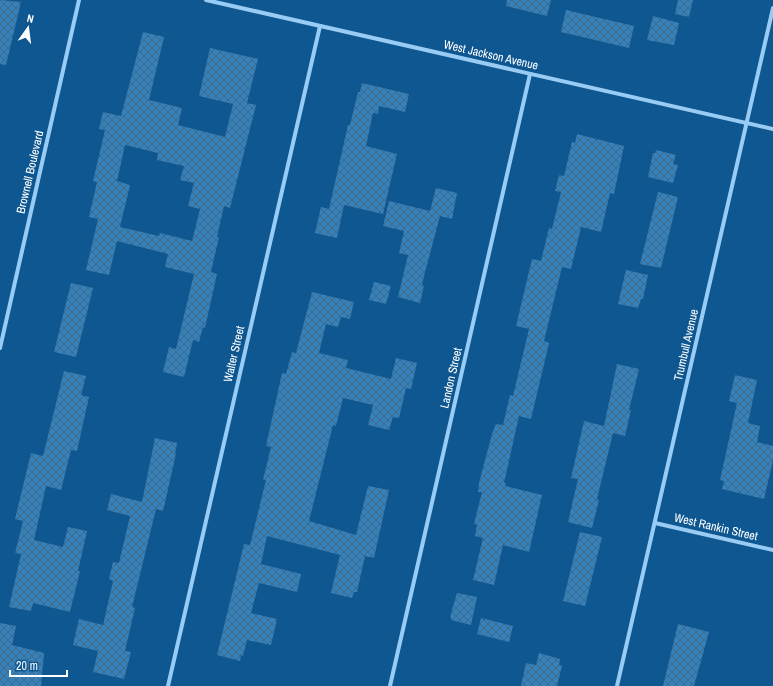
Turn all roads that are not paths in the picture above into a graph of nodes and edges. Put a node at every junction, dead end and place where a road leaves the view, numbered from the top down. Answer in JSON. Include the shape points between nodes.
{"nodes":[{"id":1,"x":79,"y":0,"type":"edge"},
{"id":2,"x":206,"y":0,"type":"edge"},
{"id":3,"x":773,"y":8,"type":"edge"},
{"id":4,"x":320,"y":26,"type":"junction"},
{"id":5,"x":530,"y":74,"type":"junction"},
{"id":6,"x":746,"y":123,"type":"junction"},
{"id":7,"x":773,"y":129,"type":"edge"},
{"id":8,"x":0,"y":348,"type":"edge"},
{"id":9,"x":655,"y":523,"type":"junction"},
{"id":10,"x":773,"y":550,"type":"edge"},
{"id":11,"x":168,"y":686,"type":"edge"},
{"id":12,"x":390,"y":686,"type":"edge"},
{"id":13,"x":617,"y":686,"type":"edge"}],
"edges":[{"from":1,"to":8,"type":"street","name":"Brownell Boulevard"},
{"from":2,"to":4,"type":"street","name":"West Jackson Avenue"},
{"from":3,"to":6,"type":"street","name":"Trumbull Avenue"},
{"from":4,"to":5,"type":"street","name":"West Jackson Avenue"},
{"from":4,"to":11,"type":"street","name":"Walter Street"},
{"from":5,"to":6,"type":"street","name":"West Jackson Avenue"},
{"from":5,"to":12,"type":"street","name":"Landon Street"},
{"from":6,"to":7,"type":"street","name":"West Jackson Avenue"},
{"from":6,"to":9,"type":"street","name":"Trumbull Avenue"},
{"from":9,"to":10,"type":"street","name":"West Rankin Street"},
{"from":9,"to":13,"type":"street","name":"Trumbull Avenue"}]}
